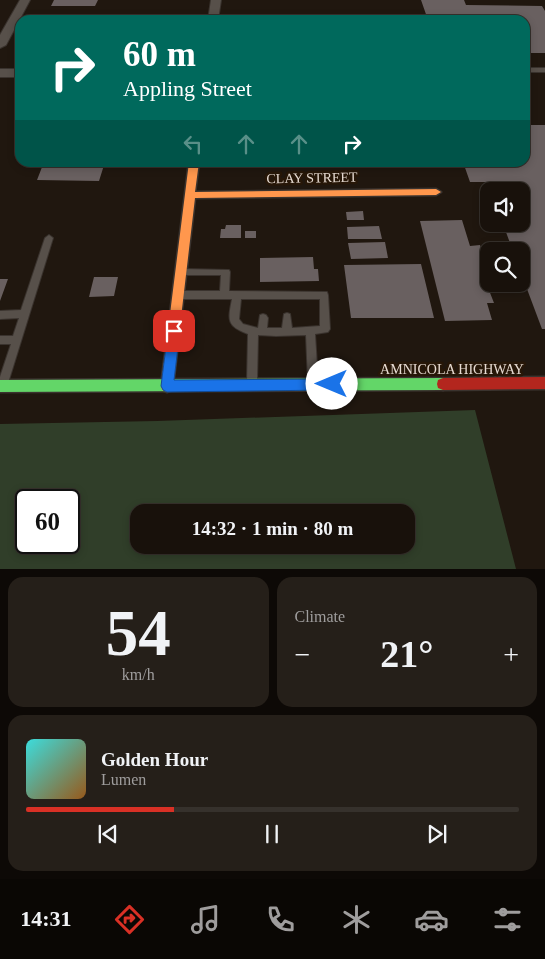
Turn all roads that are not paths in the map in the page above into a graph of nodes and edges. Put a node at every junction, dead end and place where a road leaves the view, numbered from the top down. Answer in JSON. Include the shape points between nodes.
{"nodes":[{"id":1,"x":25,"y":0,"type":"edge"},
{"id":2,"x":216,"y":0,"type":"edge"},
{"id":3,"x":17,"y":15,"type":"edge"},
{"id":4,"x":214,"y":15,"type":"edge"},
{"id":5,"x":15,"y":18,"type":"edge"},
{"id":6,"x":0,"y":45,"type":"edge"},
{"id":7,"x":530,"y":70,"type":"edge"},
{"id":8,"x":545,"y":70,"type":"edge"},
{"id":9,"x":0,"y":73,"type":"edge"},
{"id":10,"x":15,"y":73,"type":"edge"},
{"id":11,"x":193,"y":167,"type":"edge"},
{"id":12,"x":436,"y":192,"type":"dead end"},
{"id":13,"x":190,"y":195,"type":"junction"},
{"id":14,"x":49,"y":238,"type":"dead end"},
{"id":15,"x":182,"y":272,"type":"junction"},
{"id":16,"x":179,"y":295,"type":"junction"},
{"id":17,"x":224,"y":295,"type":"junction"},
{"id":18,"x":237,"y":295,"type":"junction"},
{"id":19,"x":25,"y":314,"type":"junction"},
{"id":20,"x":0,"y":315,"type":"edge"},
{"id":21,"x":287,"y":317,"type":"dead end"},
{"id":22,"x":263,"y":318,"type":"dead end"},
{"id":23,"x":310,"y":330,"type":"junction"},
{"id":24,"x":287,"y":331,"type":"junction"},
{"id":25,"x":258,"y":332,"type":"junction"},
{"id":26,"x":0,"y":340,"type":"edge"},
{"id":27,"x":17,"y":340,"type":"junction"},
{"id":28,"x":545,"y":383,"type":"edge"},
{"id":29,"x":252,"y":385,"type":"junction"},
{"id":30,"x":313,"y":385,"type":"junction"},
{"id":31,"x":1,"y":386,"type":"edge"},
{"id":32,"x":167,"y":386,"type":"junction"}],
"edges":[{"from":1,"to":3,"type":"street"},
{"from":2,"to":4,"type":"street"},
{"from":5,"to":6,"type":"street"},
{"from":7,"to":8,"type":"lane"},
{"from":9,"to":10,"type":"street"},
{"from":11,"to":13,"type":"street"},
{"from":12,"to":13,"type":"street","name":"CLAY STREET"},
{"from":13,"to":15,"type":"street"},
{"from":14,"to":19,"type":"lane"},
{"from":15,"to":16,"type":"street"},
{"from":15,"to":17,"type":"lane","via":[[226,272]]},
{"from":16,"to":17,"type":"lane"},
{"from":16,"to":32,"type":"street"},
{"from":17,"to":18,"type":"lane"},
{"from":18,"to":23,"type":"lane","via":[[264,299],[324,295],[325,329]]},
{"from":18,"to":25,"type":"lane","via":[[235,323]]},
{"from":19,"to":20,"type":"lane"},
{"from":19,"to":27,"type":"lane"},
{"from":21,"to":24,"type":"lane"},
{"from":22,"to":25,"type":"lane"},
{"from":23,"to":24,"type":"lane"},
{"from":23,"to":30,"type":"lane"},
{"from":24,"to":25,"type":"lane"},
{"from":25,"to":29,"type":"lane"},
{"from":26,"to":27,"type":"lane"},
{"from":27,"to":31,"type":"lane"},
{"from":28,"to":30,"type":"street","name":"AMNICOLA HIGHWAY"},
{"from":29,"to":30,"type":"street","name":"AMNICOLA HIGHWAY"},
{"from":29,"to":32,"type":"street","name":"AMNICOLA HIGHWAY"},
{"from":31,"to":32,"type":"street","name":"AMNICOLA HIGHWAY"}]}
